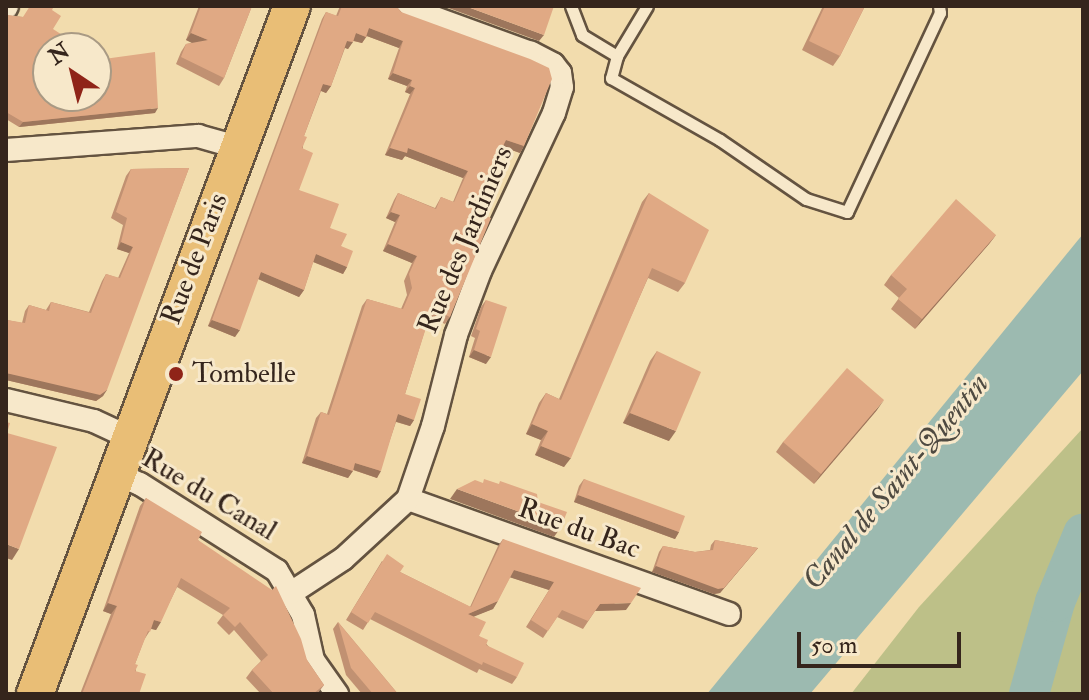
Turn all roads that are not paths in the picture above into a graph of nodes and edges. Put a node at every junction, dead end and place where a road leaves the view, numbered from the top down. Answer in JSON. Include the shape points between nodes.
{"nodes":[{"id":1,"x":292,"y":6,"type":"edge"},
{"id":2,"x":402,"y":6,"type":"edge"},
{"id":3,"x":571,"y":6,"type":"edge"},
{"id":4,"x":647,"y":6,"type":"edge"},
{"id":5,"x":939,"y":6,"type":"edge"},
{"id":6,"x":617,"y":56,"type":"junction"},
{"id":7,"x":237,"y":147,"type":"junction"},
{"id":8,"x":6,"y":150,"type":"edge"},
{"id":9,"x":6,"y":400,"type":"edge"},
{"id":10,"x":128,"y":437,"type":"junction"},
{"id":11,"x":115,"y":473,"type":"junction"},
{"id":12,"x":408,"y":499,"type":"junction"},
{"id":13,"x":291,"y":593,"type":"junction"},
{"id":14,"x":729,"y":614,"type":"dead end"},
{"id":15,"x":35,"y":694,"type":"edge"},
{"id":16,"x":337,"y":694,"type":"edge"}],
"edges":[{"from":1,"to":7,"type":"main road","name":"Rue de Paris"},
{"from":2,"to":12,"type":"street","name":"Rue des Jardiniers","via":[[553,64],[562,87],[456,335]]},
{"from":3,"to":6,"type":"lane","via":[[582,35]]},
{"from":4,"to":6,"type":"lane"},
{"from":5,"to":6,"type":"lane","via":[[847,212],[806,199],[720,140],[611,78]]},
{"from":7,"to":8,"type":"street","via":[[198,136]]},
{"from":7,"to":10,"type":"main road","name":"Rue de Paris"},
{"from":9,"to":10,"type":"street","via":[[94,421]]},
{"from":10,"to":11,"type":"main road","name":"Rue de Paris"},
{"from":11,"to":13,"type":"street","name":"Rue du Canal","via":[[277,571]]},
{"from":11,"to":15,"type":"main road","name":"Rue de Paris"},
{"from":12,"to":13,"type":"street","name":"Rue des Jardiniers","via":[[343,559]]},
{"from":12,"to":14,"type":"street","name":"Rue du Bac"},
{"from":13,"to":16,"type":"street","name":"Rue du Canal","via":[[303,615],[313,660]]}]}
